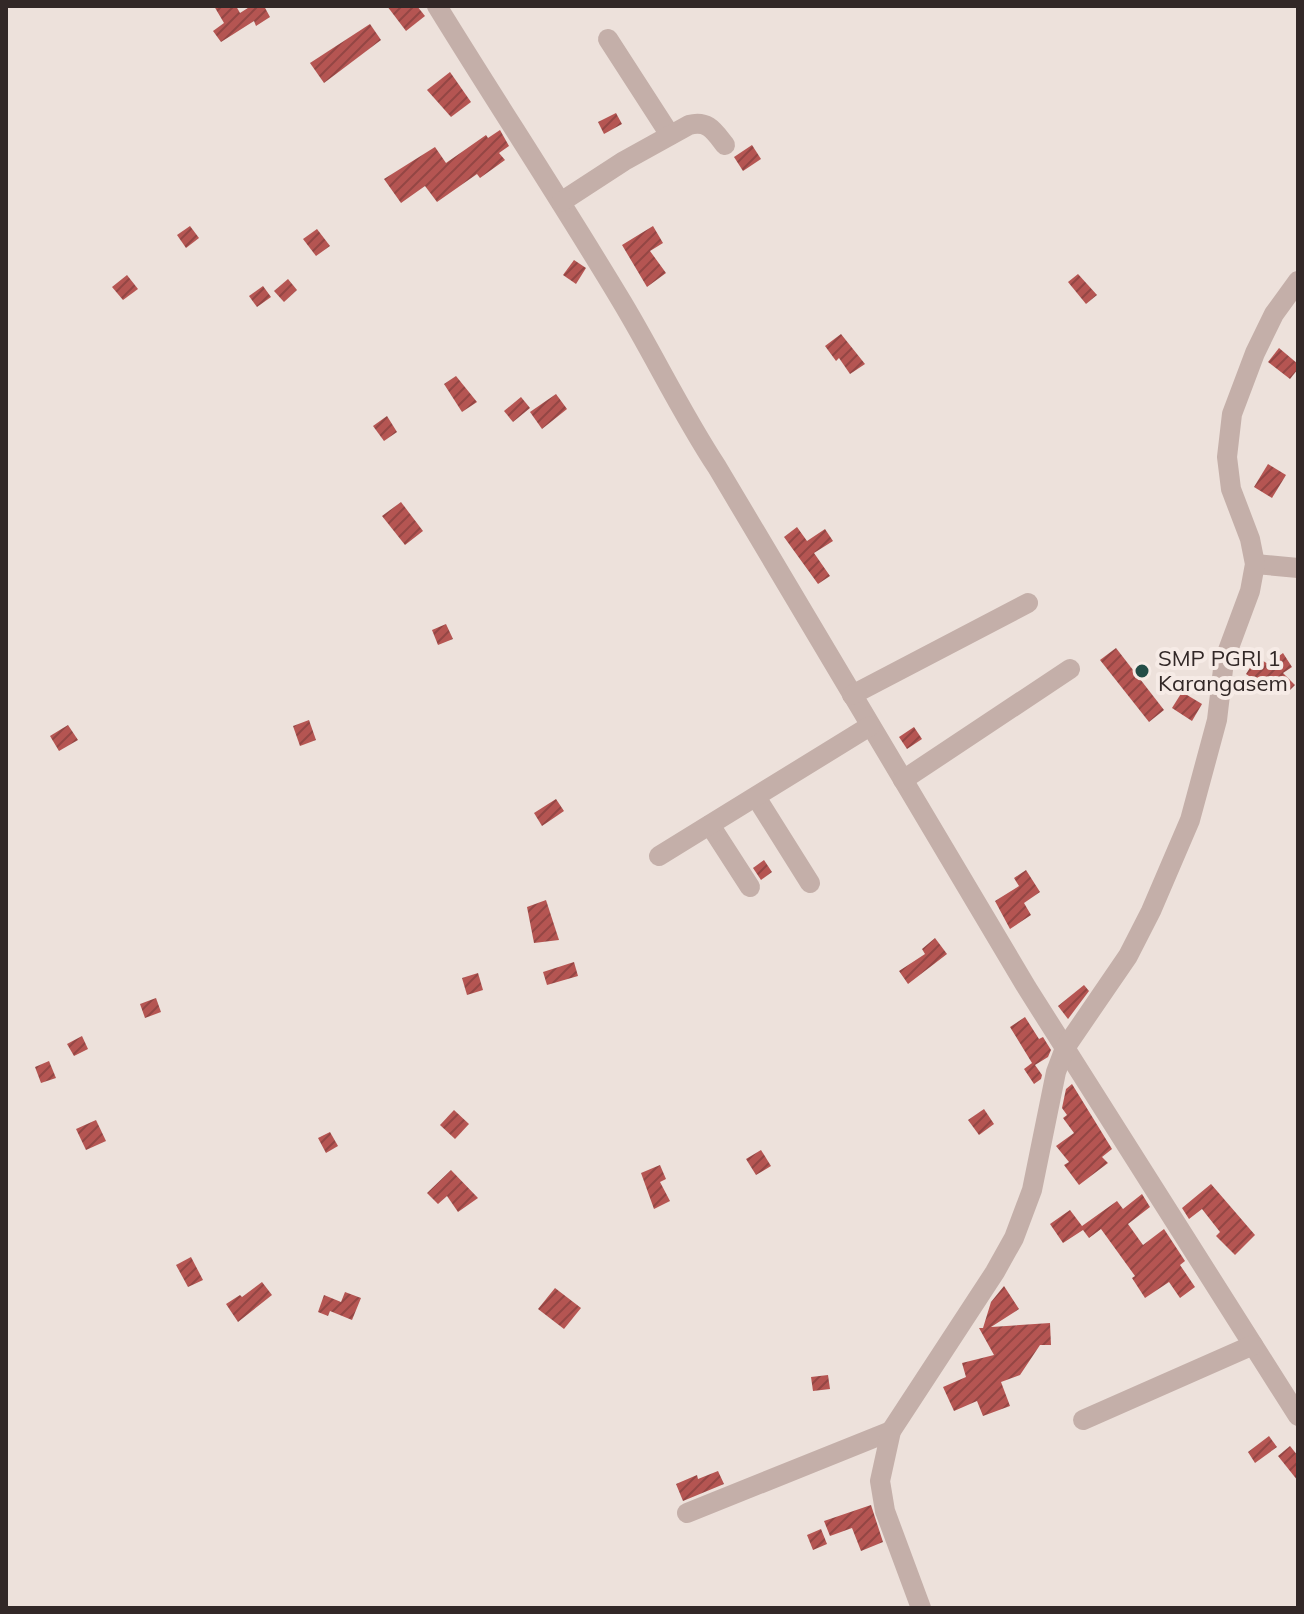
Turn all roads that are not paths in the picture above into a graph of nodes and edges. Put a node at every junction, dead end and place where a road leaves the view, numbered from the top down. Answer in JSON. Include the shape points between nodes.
{"nodes":[{"id":1,"x":437,"y":6,"type":"edge"},
{"id":2,"x":608,"y":39,"type":"dead end"},
{"id":3,"x":670,"y":135,"type":"junction"},
{"id":4,"x":725,"y":145,"type":"dead end"},
{"id":5,"x":561,"y":202,"type":"junction"},
{"id":6,"x":1298,"y":281,"type":"edge"},
{"id":7,"x":1255,"y":564,"type":"junction"},
{"id":8,"x":1298,"y":568,"type":"edge"},
{"id":9,"x":1028,"y":603,"type":"dead end"},
{"id":10,"x":1070,"y":669,"type":"dead end"},
{"id":11,"x":852,"y":695,"type":"junction"},
{"id":12,"x":870,"y":726,"type":"junction"},
{"id":13,"x":903,"y":780,"type":"junction"},
{"id":14,"x":756,"y":797,"type":"junction"},
{"id":15,"x":710,"y":825,"type":"junction"},
{"id":16,"x":659,"y":856,"type":"dead end"},
{"id":17,"x":810,"y":883,"type":"dead end"},
{"id":18,"x":750,"y":887,"type":"dead end"},
{"id":19,"x":1065,"y":1048,"type":"junction"},
{"id":20,"x":1253,"y":1345,"type":"junction"},
{"id":21,"x":1298,"y":1416,"type":"edge"},
{"id":22,"x":1083,"y":1420,"type":"dead end"},
{"id":23,"x":891,"y":1431,"type":"junction"},
{"id":24,"x":687,"y":1513,"type":"dead end"},
{"id":25,"x":921,"y":1608,"type":"edge"}],
"edges":[{"from":1,"to":5,"type":"street"},
{"from":2,"to":3,"type":"street"},
{"from":3,"to":4,"type":"street","via":[[703,123]]},
{"from":3,"to":5,"type":"street"},
{"from":5,"to":11,"type":"street"},
{"from":6,"to":7,"type":"street","via":[[1274,314],[1232,414],[1227,457],[1231,489]]},
{"from":7,"to":8,"type":"street"},
{"from":7,"to":19,"type":"street","via":[[1224,661],[1217,720],[1190,820],[1128,956]]},
{"from":9,"to":11,"type":"street"},
{"from":10,"to":13,"type":"street"},
{"from":11,"to":12,"type":"street"},
{"from":12,"to":13,"type":"street"},
{"from":12,"to":14,"type":"street"},
{"from":13,"to":19,"type":"street"},
{"from":14,"to":15,"type":"street"},
{"from":14,"to":17,"type":"street"},
{"from":15,"to":16,"type":"street"},
{"from":15,"to":18,"type":"street"},
{"from":19,"to":20,"type":"street"},
{"from":19,"to":23,"type":"street","via":[[1032,1190],[1014,1238]]},
{"from":20,"to":21,"type":"street"},
{"from":20,"to":22,"type":"street"},
{"from":23,"to":24,"type":"street"},
{"from":23,"to":25,"type":"street","via":[[880,1481],[885,1511]]}]}
